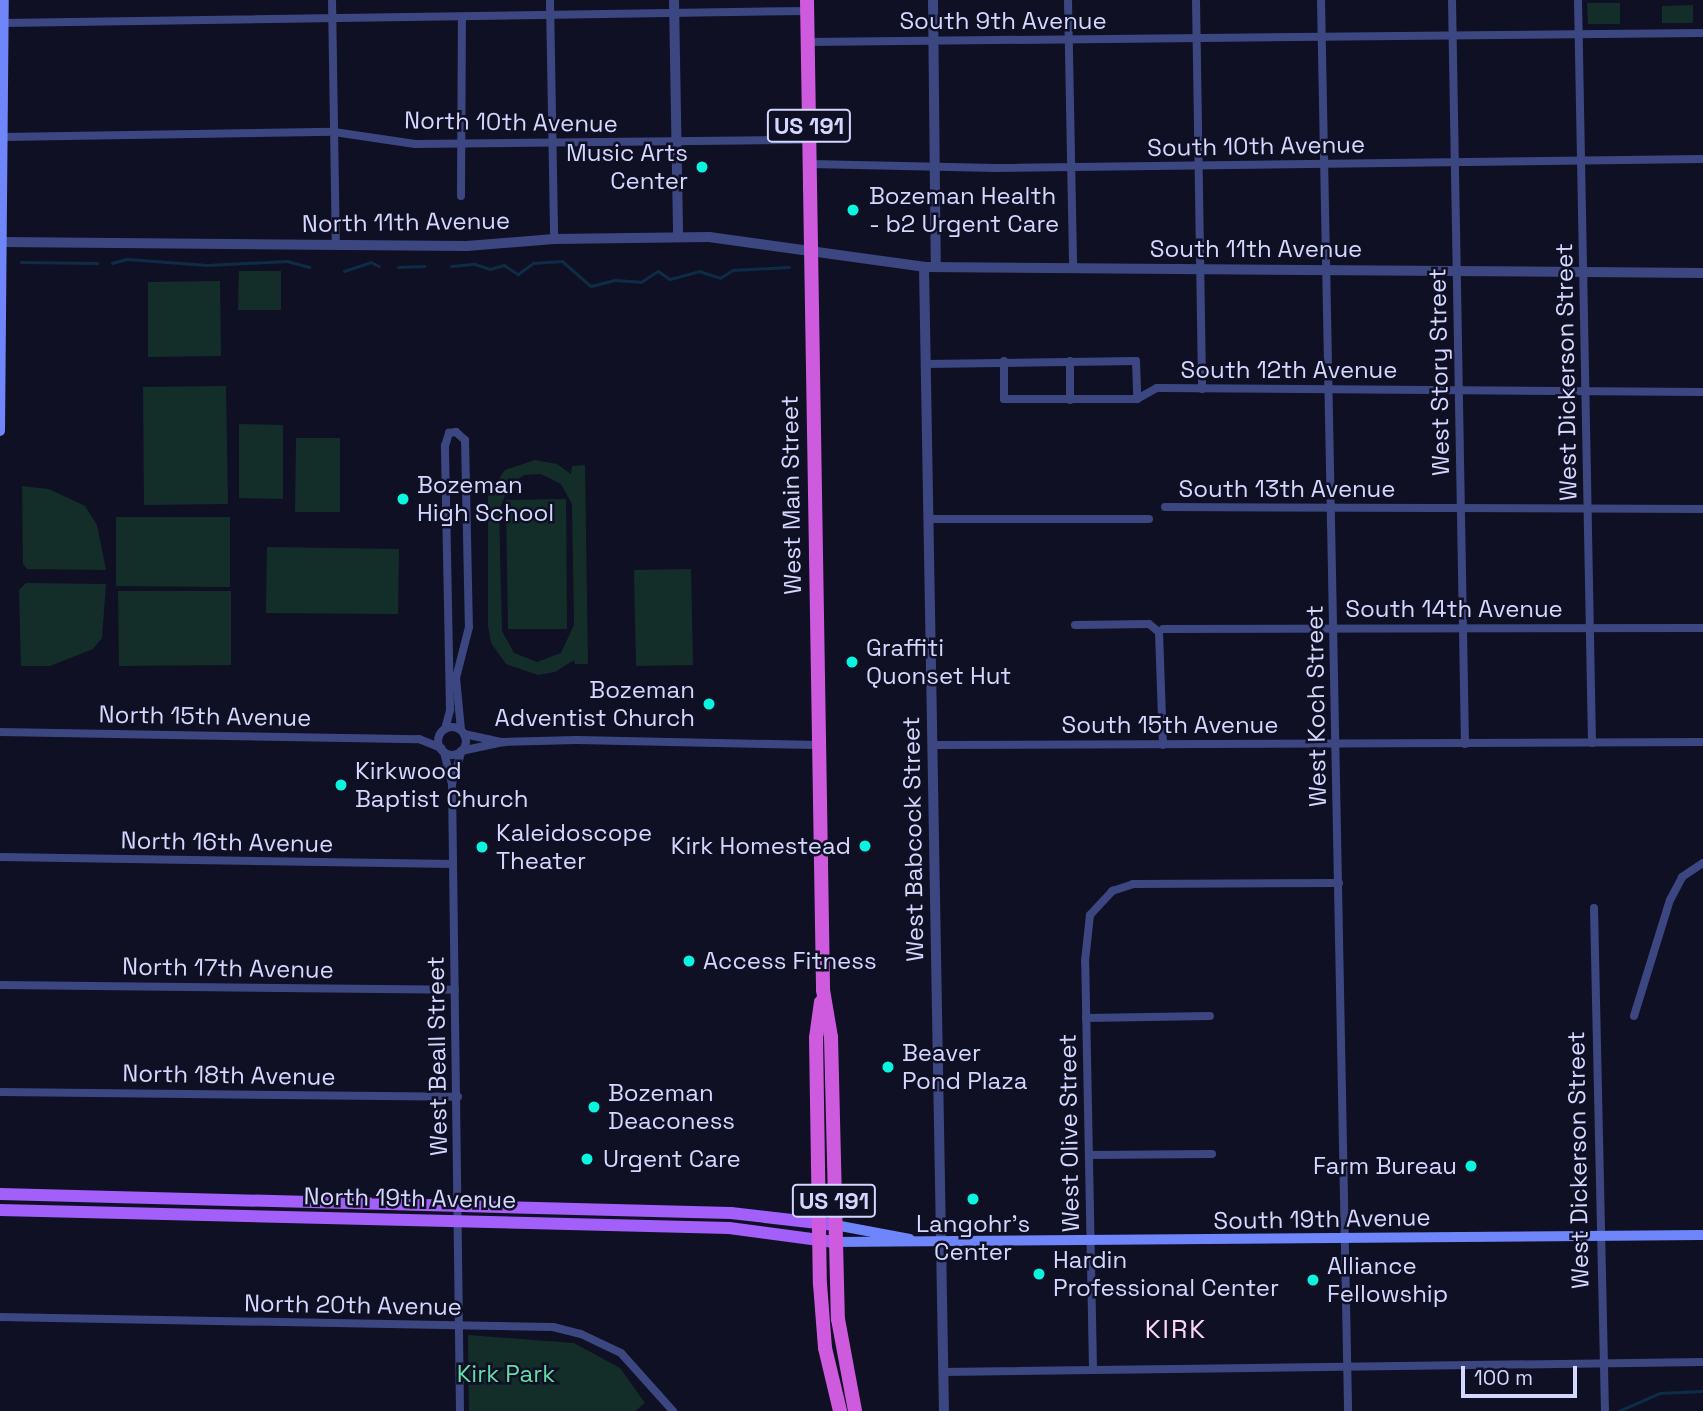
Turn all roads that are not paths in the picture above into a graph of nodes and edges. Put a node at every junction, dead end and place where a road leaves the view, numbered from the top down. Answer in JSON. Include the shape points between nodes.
{"nodes":[{"id":1,"x":4,"y":0,"type":"edge"},
{"id":2,"x":332,"y":0,"type":"edge"},
{"id":3,"x":550,"y":0,"type":"edge"},
{"id":4,"x":674,"y":0,"type":"edge"},
{"id":5,"x":933,"y":0,"type":"edge"},
{"id":6,"x":1068,"y":0,"type":"edge"},
{"id":7,"x":1196,"y":0,"type":"edge"},
{"id":8,"x":1321,"y":0,"type":"edge"},
{"id":9,"x":1452,"y":0,"type":"edge"},
{"id":10,"x":1578,"y":0,"type":"edge"},
{"id":11,"x":807,"y":6,"type":"edge"},
{"id":12,"x":674,"y":14,"type":"junction"},
{"id":13,"x":550,"y":15,"type":"junction"},
{"id":14,"x":332,"y":17,"type":"junction"},
{"id":15,"x":462,"y":17,"type":"junction"},
{"id":16,"x":4,"y":23,"type":"junction"},
{"id":17,"x":1703,"y":33,"type":"edge"},
{"id":18,"x":1579,"y":35,"type":"junction"},
{"id":19,"x":1452,"y":36,"type":"junction"},
{"id":20,"x":1322,"y":38,"type":"junction"},
{"id":21,"x":1197,"y":39,"type":"junction"},
{"id":22,"x":934,"y":40,"type":"junction"},
{"id":23,"x":1069,"y":40,"type":"junction"},
{"id":24,"x":808,"y":42,"type":"junction"},
{"id":25,"x":334,"y":132,"type":"junction"},
{"id":26,"x":3,"y":137,"type":"junction"},
{"id":27,"x":809,"y":140,"type":"junction"},
{"id":28,"x":676,"y":142,"type":"junction"},
{"id":29,"x":552,"y":143,"type":"junction"},
{"id":30,"x":461,"y":144,"type":"junction"},
{"id":31,"x":1703,"y":159,"type":"edge"},
{"id":32,"x":1581,"y":162,"type":"junction"},
{"id":33,"x":1455,"y":163,"type":"junction"},
{"id":34,"x":810,"y":164,"type":"junction"},
{"id":35,"x":1325,"y":165,"type":"junction"},
{"id":36,"x":935,"y":166,"type":"junction"},
{"id":37,"x":1198,"y":166,"type":"junction"},
{"id":38,"x":1071,"y":167,"type":"junction"},
{"id":39,"x":461,"y":196,"type":"dead end"},
{"id":40,"x":678,"y":237,"type":"junction"},
{"id":41,"x":554,"y":239,"type":"junction"},
{"id":42,"x":2,"y":242,"type":"edge"},
{"id":43,"x":336,"y":245,"type":"junction"},
{"id":44,"x":810,"y":251,"type":"junction"},
{"id":45,"x":924,"y":267,"type":"junction"},
{"id":46,"x":936,"y":267,"type":"junction"},
{"id":47,"x":1073,"y":270,"type":"junction"},
{"id":48,"x":1200,"y":270,"type":"junction"},
{"id":49,"x":1457,"y":270,"type":"junction"},
{"id":50,"x":1327,"y":271,"type":"junction"},
{"id":51,"x":1583,"y":272,"type":"junction"},
{"id":52,"x":1703,"y":273,"type":"edge"},
{"id":53,"x":1004,"y":361,"type":"junction"},
{"id":54,"x":1070,"y":362,"type":"junction"},
{"id":55,"x":926,"y":364,"type":"junction"},
{"id":56,"x":1202,"y":389,"type":"junction"},
{"id":57,"x":1329,"y":389,"type":"junction"},
{"id":58,"x":1459,"y":391,"type":"junction"},
{"id":59,"x":1585,"y":391,"type":"junction"},
{"id":60,"x":1703,"y":392,"type":"edge"},
{"id":61,"x":1137,"y":399,"type":"junction"},
{"id":62,"x":1070,"y":400,"type":"junction"},
{"id":63,"x":0,"y":430,"type":"edge"},
{"id":64,"x":1165,"y":507,"type":"dead end"},
{"id":65,"x":1332,"y":508,"type":"junction"},
{"id":66,"x":1461,"y":509,"type":"junction"},
{"id":67,"x":1703,"y":509,"type":"edge"},
{"id":68,"x":1588,"y":510,"type":"junction"},
{"id":69,"x":928,"y":519,"type":"junction"},
{"id":70,"x":1149,"y":519,"type":"dead end"},
{"id":71,"x":1075,"y":625,"type":"dead end"},
{"id":72,"x":1334,"y":628,"type":"junction"},
{"id":73,"x":1463,"y":628,"type":"junction"},
{"id":74,"x":1590,"y":628,"type":"junction"},
{"id":75,"x":1703,"y":628,"type":"edge"},
{"id":76,"x":1163,"y":629,"type":"dead end"},
{"id":77,"x":443,"y":731,"type":"junction"},
{"id":78,"x":0,"y":732,"type":"edge"},
{"id":79,"x":463,"y":732,"type":"junction"},
{"id":80,"x":410,"y":738,"type":"junction"},
{"id":81,"x":503,"y":742,"type":"junction"},
{"id":82,"x":1703,"y":742,"type":"edge"},
{"id":83,"x":1592,"y":743,"type":"junction"},
{"id":84,"x":1336,"y":744,"type":"junction"},
{"id":85,"x":1465,"y":744,"type":"junction"},
{"id":86,"x":818,"y":745,"type":"junction"},
{"id":87,"x":932,"y":745,"type":"junction"},
{"id":88,"x":1163,"y":745,"type":"junction"},
{"id":89,"x":443,"y":750,"type":"junction"},
{"id":90,"x":461,"y":751,"type":"junction"},
{"id":91,"x":452,"y":784,"type":"junction"},
{"id":92,"x":0,"y":857,"type":"edge"},
{"id":93,"x":1703,"y":863,"type":"edge"},
{"id":94,"x":453,"y":864,"type":"junction"},
{"id":95,"x":1339,"y":883,"type":"junction"},
{"id":96,"x":1594,"y":908,"type":"dead end"},
{"id":97,"x":0,"y":985,"type":"edge"},
{"id":98,"x":455,"y":990,"type":"junction"},
{"id":99,"x":823,"y":990,"type":"junction"},
{"id":100,"x":1210,"y":1016,"type":"dead end"},
{"id":101,"x":1634,"y":1016,"type":"dead end"},
{"id":102,"x":1086,"y":1018,"type":"junction"},
{"id":103,"x":0,"y":1092,"type":"edge"},
{"id":104,"x":458,"y":1097,"type":"junction"},
{"id":105,"x":1212,"y":1154,"type":"dead end"},
{"id":106,"x":1089,"y":1155,"type":"junction"},
{"id":107,"x":0,"y":1194,"type":"edge"},
{"id":108,"x":458,"y":1206,"type":"junction"},
{"id":109,"x":0,"y":1210,"type":"edge"},
{"id":110,"x":458,"y":1220,"type":"junction"},
{"id":111,"x":818,"y":1223,"type":"junction"},
{"id":112,"x":835,"y":1225,"type":"junction"},
{"id":113,"x":1703,"y":1235,"type":"edge"},
{"id":114,"x":1598,"y":1237,"type":"junction"},
{"id":115,"x":1345,"y":1239,"type":"junction"},
{"id":116,"x":818,"y":1242,"type":"junction"},
{"id":117,"x":834,"y":1242,"type":"junction"},
{"id":118,"x":1090,"y":1242,"type":"junction"},
{"id":119,"x":941,"y":1245,"type":"junction"},
{"id":120,"x":0,"y":1317,"type":"edge"},
{"id":121,"x":460,"y":1326,"type":"junction"},
{"id":122,"x":1703,"y":1362,"type":"edge"},
{"id":123,"x":1604,"y":1364,"type":"junction"},
{"id":124,"x":1347,"y":1366,"type":"junction"},
{"id":125,"x":1093,"y":1369,"type":"junction"},
{"id":126,"x":943,"y":1372,"type":"junction"},
{"id":127,"x":460,"y":1411,"type":"edge"},
{"id":128,"x":673,"y":1411,"type":"edge"},
{"id":129,"x":840,"y":1411,"type":"edge"},
{"id":130,"x":855,"y":1411,"type":"edge"},
{"id":131,"x":944,"y":1411,"type":"edge"},
{"id":132,"x":1348,"y":1411,"type":"edge"},
{"id":133,"x":1605,"y":1411,"type":"edge"}],
"edges":[{"from":1,"to":16,"type":"main road"},
{"from":2,"to":14,"type":"street"},
{"from":3,"to":13,"type":"street"},
{"from":4,"to":12,"type":"street"},
{"from":5,"to":22,"type":"street"},
{"from":6,"to":23,"type":"street"},
{"from":7,"to":21,"type":"street"},
{"from":8,"to":20,"type":"street","name":"West Koch Street"},
{"from":9,"to":19,"type":"street","name":"West Story Street"},
{"from":10,"to":18,"type":"street","name":"West Dickerson Street"},
{"from":11,"to":12,"type":"street"},
{"from":11,"to":24,"type":"highway","name":"West Main Street","number":"US 191"},
{"from":12,"to":13,"type":"street"},
{"from":12,"to":28,"type":"street"},
{"from":13,"to":15,"type":"street"},
{"from":13,"to":29,"type":"street"},
{"from":14,"to":15,"type":"street"},
{"from":14,"to":16,"type":"street"},
{"from":14,"to":25,"type":"street"},
{"from":15,"to":30,"type":"street"},
{"from":16,"to":26,"type":"main road"},
{"from":17,"to":18,"type":"street","name":"South 9th Avenue"},
{"from":18,"to":19,"type":"street","name":"South 9th Avenue"},
{"from":18,"to":32,"type":"street","name":"West Dickerson Street"},
{"from":19,"to":20,"type":"street","name":"South 9th Avenue"},
{"from":19,"to":33,"type":"street","name":"West Story Street"},
{"from":20,"to":21,"type":"street","name":"South 9th Avenue"},
{"from":20,"to":35,"type":"street","name":"West Koch Street"},
{"from":21,"to":23,"type":"street","name":"South 9th Avenue"},
{"from":21,"to":37,"type":"street"},
{"from":22,"to":23,"type":"street","name":"South 9th Avenue"},
{"from":22,"to":24,"type":"street","name":"South 9th Avenue"},
{"from":22,"to":36,"type":"street"},
{"from":23,"to":38,"type":"street"},
{"from":24,"to":27,"type":"highway","name":"West Main Street","number":"US 191"},
{"from":25,"to":26,"type":"street","name":"North 10th Avenue"},
{"from":25,"to":30,"type":"street","name":"North 10th Avenue","via":[[358,132],[402,143]]},
{"from":25,"to":43,"type":"street"},
{"from":26,"to":42,"type":"main road"},
{"from":27,"to":28,"type":"street","name":"North 10th Avenue"},
{"from":27,"to":34,"type":"highway","name":"West Main Street","number":"US 191"},
{"from":28,"to":29,"type":"street","name":"North 10th Avenue"},
{"from":28,"to":40,"type":"street"},
{"from":29,"to":30,"type":"street","name":"North 10th Avenue"},
{"from":29,"to":41,"type":"street"},
{"from":30,"to":39,"type":"street"},
{"from":31,"to":32,"type":"street","name":"South 10th Avenue"},
{"from":32,"to":33,"type":"street","name":"South 10th Avenue"},
{"from":32,"to":51,"type":"street","name":"West Dickerson Street"},
{"from":33,"to":35,"type":"street","name":"South 10th Avenue"},
{"from":33,"to":49,"type":"street","name":"West Story Street"},
{"from":34,"to":36,"type":"street","name":"South 10th Avenue"},
{"from":34,"to":44,"type":"highway","name":"West Main Street","number":"US 191"},
{"from":35,"to":37,"type":"street","name":"South 10th Avenue"},
{"from":35,"to":50,"type":"street","name":"West Koch Street"},
{"from":36,"to":38,"type":"street","name":"South 10th Avenue"},
{"from":36,"to":46,"type":"street"},
{"from":37,"to":38,"type":"street","name":"South 10th Avenue"},
{"from":37,"to":48,"type":"street"},
{"from":38,"to":47,"type":"street"},
{"from":40,"to":41,"type":"street","name":"North 11th Avenue"},
{"from":40,"to":44,"type":"street","name":"North 11th Avenue","via":[[731,239]]},
{"from":41,"to":43,"type":"street","name":"North 11th Avenue","via":[[467,246]]},
{"from":42,"to":43,"type":"street","name":"North 11th Avenue"},
{"from":42,"to":63,"type":"main road"},
{"from":44,"to":45,"type":"street","name":"South 11th Avenue"},
{"from":44,"to":86,"type":"highway","name":"West Main Street","number":"US 191"},
{"from":45,"to":46,"type":"street","name":"South 11th Avenue"},
{"from":45,"to":55,"type":"street","name":"West Babcock Street"},
{"from":46,"to":47,"type":"street","name":"South 11th Avenue"},
{"from":47,"to":48,"type":"street","name":"South 11th Avenue"},
{"from":48,"to":50,"type":"street","name":"South 11th Avenue"},
{"from":48,"to":56,"type":"street"},
{"from":49,"to":50,"type":"street","name":"South 11th Avenue"},
{"from":49,"to":51,"type":"street","name":"South 11th Avenue"},
{"from":49,"to":58,"type":"street","name":"West Story Street"},
{"from":50,"to":57,"type":"street","name":"West Koch Street"},
{"from":51,"to":52,"type":"street","name":"South 11th Avenue"},
{"from":51,"to":59,"type":"street","name":"West Dickerson Street"},
{"from":53,"to":54,"type":"street"},
{"from":53,"to":55,"type":"street"},
{"from":53,"to":62,"type":"street","name":"South 12th Avenue","via":[[1004,399]]},
{"from":54,"to":61,"type":"street","via":[[1136,361]]},
{"from":54,"to":62,"type":"street"},
{"from":55,"to":69,"type":"street","name":"West Babcock Street"},
{"from":56,"to":57,"type":"street","name":"South 12th Avenue"},
{"from":56,"to":61,"type":"street","name":"South 12th Avenue","via":[[1157,388]]},
{"from":57,"to":58,"type":"street","name":"South 12th Avenue"},
{"from":57,"to":65,"type":"street","name":"West Koch Street"},
{"from":58,"to":59,"type":"street","name":"South 12th Avenue"},
{"from":58,"to":66,"type":"street","name":"West Story Street"},
{"from":59,"to":60,"type":"street","name":"South 12th Avenue"},
{"from":59,"to":68,"type":"street","name":"West Dickerson Street"},
{"from":61,"to":62,"type":"street","name":"South 12th Avenue"},
{"from":64,"to":65,"type":"street","name":"South 13th Avenue"},
{"from":65,"to":66,"type":"street","name":"South 13th Avenue"},
{"from":65,"to":72,"type":"street","name":"West Koch Street"},
{"from":66,"to":68,"type":"street","name":"South 13th Avenue"},
{"from":66,"to":73,"type":"street","name":"West Story Street"},
{"from":67,"to":68,"type":"street","name":"South 13th Avenue"},
{"from":68,"to":74,"type":"street","name":"West Dickerson Street"},
{"from":69,"to":70,"type":"street"},
{"from":69,"to":87,"type":"street","name":"West Babcock Street"},
{"from":71,"to":88,"type":"street","via":[[1149,624],[1159,632]]},
{"from":72,"to":73,"type":"street","name":"South 14th Avenue"},
{"from":72,"to":76,"type":"street","name":"South 14th Avenue"},
{"from":72,"to":84,"type":"street","name":"West Koch Street"},
{"from":73,"to":74,"type":"street","name":"South 14th Avenue"},
{"from":73,"to":85,"type":"street","name":"West Story Street"},
{"from":74,"to":75,"type":"street","name":"South 14th Avenue"},
{"from":74,"to":83,"type":"street","name":"West Dickerson Street"},
{"from":77,"to":79,"type":"street","name":"North 15th Avenue"},
{"from":77,"to":79,"type":"street","name":"West Beall Street","via":[[450,710],[445,446],[449,433],[456,432],[465,440],[468,642],[456,678]]},
{"from":77,"to":80,"type":"street","name":"North 15th Avenue"},
{"from":77,"to":89,"type":"street","name":"West Beall Street"},
{"from":78,"to":80,"type":"street","name":"North 15th Avenue"},
{"from":79,"to":81,"type":"street"},
{"from":79,"to":90,"type":"street","name":"West Beall Street"},
{"from":80,"to":89,"type":"street","name":"North 15th Avenue","via":[[434,742]]},
{"from":81,"to":86,"type":"street"},
{"from":81,"to":90,"type":"street"},
{"from":82,"to":83,"type":"street","name":"South 15th Avenue"},
{"from":83,"to":85,"type":"street","name":"South 15th Avenue"},
{"from":84,"to":85,"type":"street","name":"South 15th Avenue"},
{"from":84,"to":88,"type":"street","name":"South 15th Avenue"},
{"from":84,"to":95,"type":"street","name":"West Koch Street"},
{"from":86,"to":99,"type":"highway","name":"West Main Street","number":"US 191"},
{"from":87,"to":88,"type":"street","name":"South 15th Avenue"},
{"from":87,"to":119,"type":"street","name":"West Babcock Street"},
{"from":89,"to":90,"type":"street","name":"North 15th Avenue"},
{"from":89,"to":91,"type":"street","name":"West Beall Street"},
{"from":90,"to":91,"type":"street","name":"West Beall Street"},
{"from":91,"to":94,"type":"street","name":"West Beall Street"},
{"from":92,"to":94,"type":"street","name":"North 16th Avenue"},
{"from":93,"to":101,"type":"street","via":[[1682,877],[1674,890]]},
{"from":94,"to":98,"type":"street","name":"West Beall Street"},
{"from":95,"to":102,"type":"street","name":"West Olive Street","via":[[1133,884],[1100,900],[1086,936]]},
{"from":95,"to":115,"type":"street","name":"West Koch Street"},
{"from":96,"to":114,"type":"street","name":"West Dickerson Street"},
{"from":97,"to":98,"type":"street","name":"North 17th Avenue"},
{"from":98,"to":104,"type":"street","name":"West Beall Street"},
{"from":99,"to":111,"type":"highway","name":"West Main Street","number":"US 191","via":[[816,1038]]},
{"from":99,"to":112,"type":"highway","name":"West Main Street","number":"US 191","via":[[831,1037]]},
{"from":100,"to":102,"type":"street"},
{"from":102,"to":106,"type":"street","name":"West Olive Street"},
{"from":103,"to":104,"type":"street","name":"North 18th Avenue"},
{"from":104,"to":108,"type":"street","name":"West Beall Street"},
{"from":105,"to":106,"type":"street"},
{"from":106,"to":118,"type":"street","name":"West Olive Street"},
{"from":107,"to":108,"type":"main road","name":"North 19th Avenue"},
{"from":108,"to":110,"type":"street","name":"West Beall Street"},
{"from":108,"to":111,"type":"main road","name":"North 19th Avenue","via":[[732,1213]]},
{"from":109,"to":110,"type":"main road","name":"North 19th Avenue"},
{"from":110,"to":116,"type":"main road","name":"North 19th Avenue","via":[[729,1228]]},
{"from":110,"to":121,"type":"street","name":"West Beall Street"},
{"from":111,"to":112,"type":"main road","name":"South 19th Avenue"},
{"from":111,"to":116,"type":"highway","name":"West Main Street","number":"US 191"},
{"from":112,"to":117,"type":"highway","name":"West Main Street","number":"US 191"},
{"from":112,"to":119,"type":"main road","name":"South 19th Avenue"},
{"from":113,"to":114,"type":"main road","name":"South 19th Avenue"},
{"from":114,"to":115,"type":"main road","name":"South 19th Avenue"},
{"from":114,"to":123,"type":"street","name":"West Dickerson Street"},
{"from":115,"to":118,"type":"main road","name":"South 19th Avenue"},
{"from":115,"to":124,"type":"street","name":"West Koch Street"},
{"from":116,"to":117,"type":"main road","name":"South 19th Avenue"},
{"from":116,"to":129,"type":"highway","name":"West Main Street","number":"US 191","via":[[825,1348]]},
{"from":117,"to":119,"type":"main road","name":"South 19th Avenue"},
{"from":117,"to":130,"type":"highway","name":"West Main Street","number":"US 191","via":[[840,1346]]},
{"from":118,"to":119,"type":"main road","name":"South 19th Avenue"},
{"from":118,"to":125,"type":"street","name":"West Olive Street"},
{"from":119,"to":126,"type":"street","name":"West Babcock Street"},
{"from":120,"to":121,"type":"street","name":"North 20th Avenue"},
{"from":121,"to":127,"type":"street","name":"West Beall Street"},
{"from":121,"to":128,"type":"street","name":"North 20th Avenue","via":[[553,1327],[581,1334],[621,1353]]},
{"from":122,"to":123,"type":"street"},
{"from":123,"to":124,"type":"street"},
{"from":123,"to":133,"type":"street","name":"West Dickerson Street"},
{"from":124,"to":125,"type":"street"},
{"from":124,"to":132,"type":"street","name":"West Koch Street"},
{"from":125,"to":126,"type":"street"},
{"from":126,"to":131,"type":"street","name":"West Babcock Street"}]}
